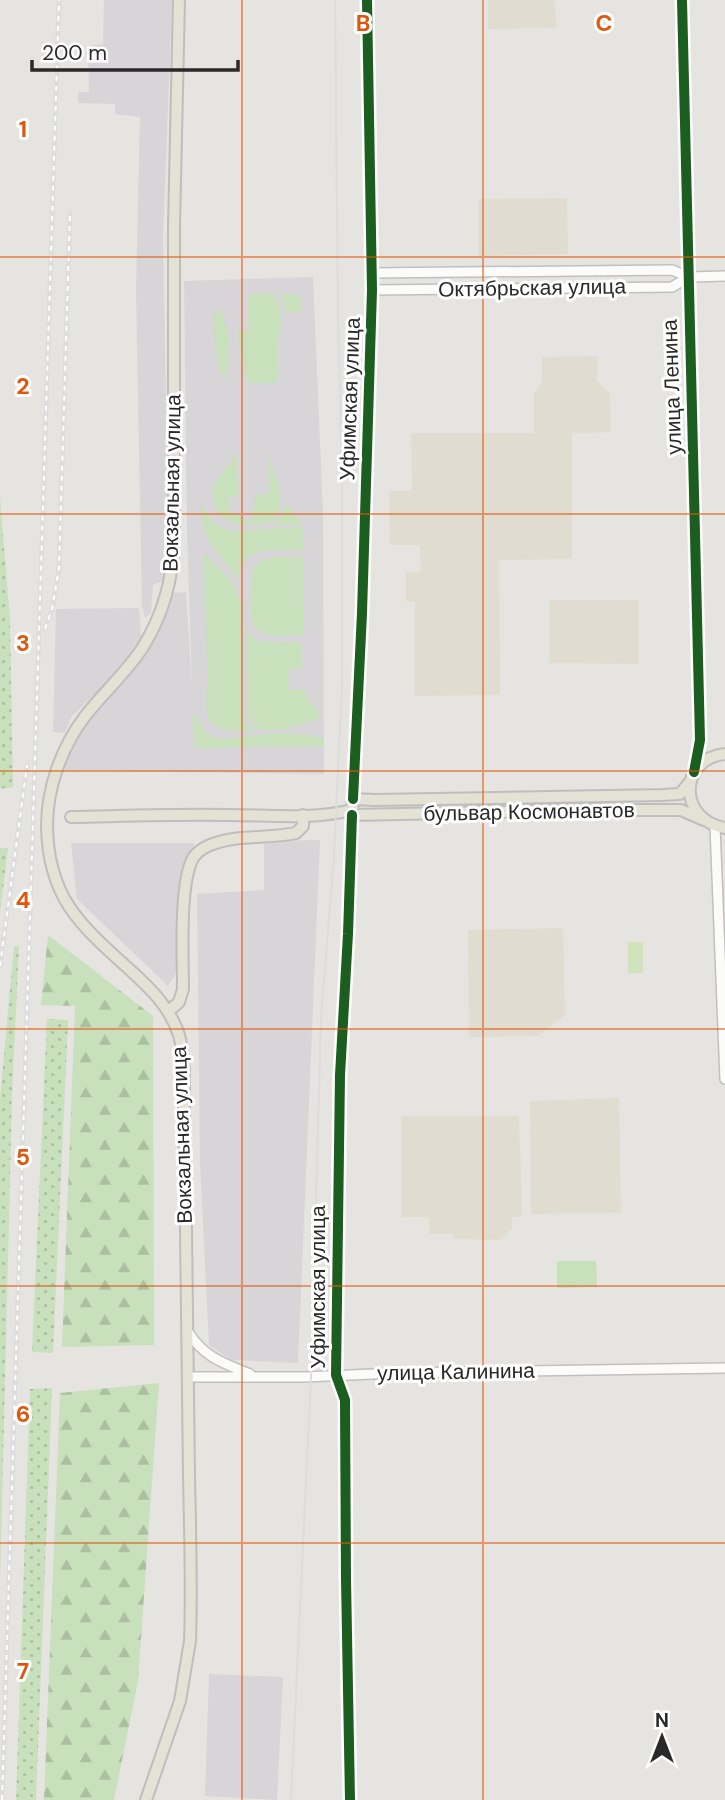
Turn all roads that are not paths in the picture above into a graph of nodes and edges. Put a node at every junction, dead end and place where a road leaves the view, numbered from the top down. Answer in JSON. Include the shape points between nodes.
{"nodes":[{"id":1,"x":179,"y":0,"type":"edge"},
{"id":2,"x":367,"y":0,"type":"edge"},
{"id":3,"x":682,"y":0,"type":"edge"},
{"id":4,"x":542,"y":270,"type":"junction"},
{"id":5,"x":371,"y":273,"type":"junction"},
{"id":6,"x":725,"y":276,"type":"edge"},
{"id":7,"x":689,"y":277,"type":"junction"},
{"id":8,"x":543,"y":287,"type":"junction"},
{"id":9,"x":372,"y":290,"type":"junction"},
{"id":10,"x":700,"y":740,"type":"junction"},
{"id":11,"x":720,"y":755,"type":"edge"},
{"id":12,"x":692,"y":776,"type":"junction"},
{"id":13,"x":352,"y":808,"type":"junction"},
{"id":14,"x":303,"y":815,"type":"junction"},
{"id":15,"x":71,"y":817,"type":"dead end"},
{"id":16,"x":704,"y":820,"type":"junction"},
{"id":17,"x":720,"y":827,"type":"edge"},
{"id":18,"x":168,"y":1012,"type":"junction"},
{"id":19,"x":725,"y":1079,"type":"edge"},
{"id":20,"x":187,"y":1332,"type":"junction"},
{"id":21,"x":725,"y":1368,"type":"edge"},
{"id":22,"x":336,"y":1375,"type":"junction"},
{"id":23,"x":255,"y":1376,"type":"junction"},
{"id":24,"x":188,"y":1377,"type":"junction"},
{"id":25,"x":146,"y":1800,"type":"edge"},
{"id":26,"x":350,"y":1800,"type":"edge"}],
"edges":[{"from":1,"to":18,"type":"main road","name":"Вокзальная улица","via":[[172,570],[162,612],[143,647],[84,718],[67,746],[50,793],[47,822],[51,867],[64,900]]},
{"from":2,"to":5,"type":"street","name":"Уфимская улица"},
{"from":3,"to":7,"type":"street","name":"улица Ленина"},
{"from":4,"to":5,"type":"street","name":"Октябрьская улица"},
{"from":4,"to":7,"type":"street","name":"Октябрьская улица","via":[[672,270]]},
{"from":4,"to":8,"type":"street"},
{"from":5,"to":9,"type":"street","name":"Уфимская улица"},
{"from":6,"to":7,"type":"street","name":"Октябрьская улица"},
{"from":7,"to":8,"type":"street","name":"Октябрьская улица","via":[[672,287]]},
{"from":7,"to":10,"type":"street","name":"улица Ленина"},
{"from":8,"to":9,"type":"street","name":"Октябрьская улица"},
{"from":9,"to":13,"type":"street","name":"Уфимская улица"},
{"from":10,"to":11,"type":"street"},
{"from":10,"to":12,"type":"street","name":"улица Ленина"},
{"from":11,"to":12,"type":"main road","via":[[700,765]]},
{"from":12,"to":13,"type":"main road","name":"бульвар Космонавтов","via":[[680,794],[403,800]]},
{"from":12,"to":16,"type":"main road","name":"улица Ленина","via":[[691,803]]},
{"from":13,"to":14,"type":"main road","name":"бульвар Космонавтов","via":[[337,814]]},
{"from":13,"to":16,"type":"main road","name":"бульвар Космонавтов","via":[[681,810]]},
{"from":13,"to":22,"type":"street","name":"Уфимская улица","via":[[340,1075]]},
{"from":14,"to":15,"type":"main road","name":"бульвар Космонавтов"},
{"from":14,"to":18,"type":"main road","via":[[303,826],[296,833],[219,842],[193,859],[184,898],[183,989],[179,1002]]},
{"from":16,"to":17,"type":"main road"},
{"from":17,"to":19,"type":"street"},
{"from":18,"to":20,"type":"main road","name":"Вокзальная улица","via":[[178,1034],[184,1072]]},
{"from":20,"to":23,"type":"street","via":[[202,1351]]},
{"from":20,"to":24,"type":"main road","name":"Вокзальная улица"},
{"from":21,"to":22,"type":"street","name":"улица Калинина"},
{"from":22,"to":23,"type":"street","name":"улица Калинина"},
{"from":22,"to":26,"type":"street","name":"Уфимская улица","via":[[345,1400]]},
{"from":23,"to":24,"type":"street","name":"улица Калинина"},
{"from":24,"to":25,"type":"main road","name":"Вокзальная улица","via":[[190,1641],[180,1701]]}]}
